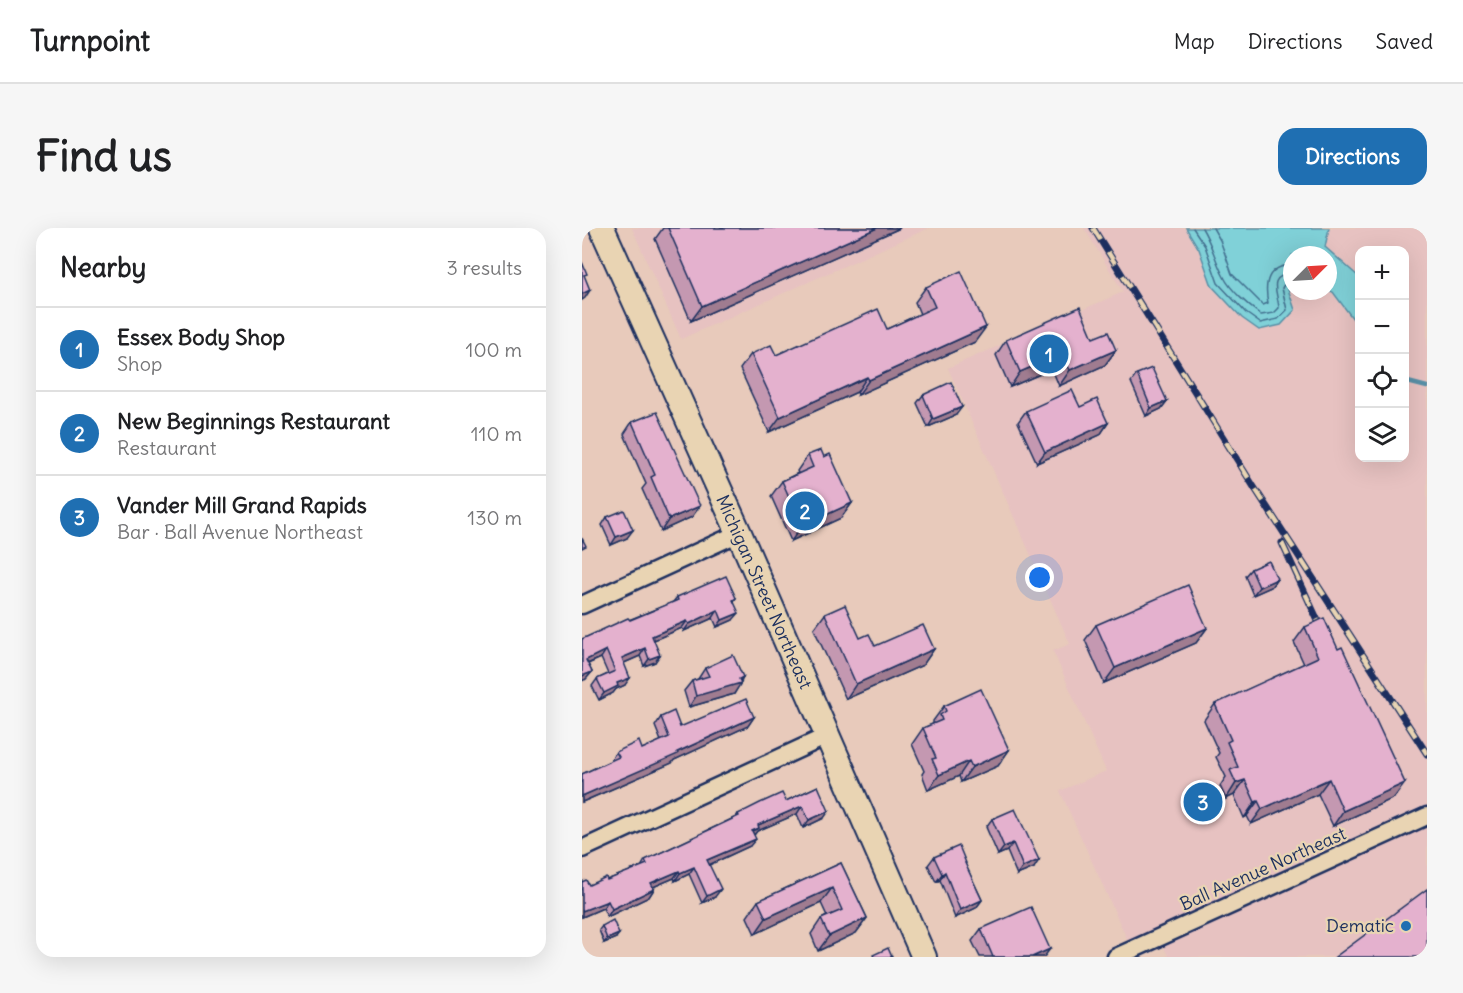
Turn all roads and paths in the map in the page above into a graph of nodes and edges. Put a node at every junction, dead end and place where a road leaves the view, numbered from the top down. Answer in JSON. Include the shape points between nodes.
{"nodes":[{"id":1,"x":602,"y":228,"type":"edge"},
{"id":2,"x":739,"y":533,"type":"junction"},
{"id":3,"x":582,"y":605,"type":"edge"},
{"id":4,"x":827,"y":736,"type":"junction"},
{"id":5,"x":1427,"y":816,"type":"edge"},
{"id":6,"x":582,"y":849,"type":"edge"},
{"id":7,"x":924,"y":957,"type":"edge"},
{"id":8,"x":1116,"y":957,"type":"edge"}],
"edges":[{"from":1,"to":2,"type":"main road","name":"Michigan Street Northeast"},
{"from":2,"to":3,"type":"street"},
{"from":2,"to":4,"type":"main road","name":"Michigan Street Northeast"},
{"from":4,"to":6,"type":"street"},
{"from":4,"to":7,"type":"main road","name":"Michigan Street Northeast"},
{"from":5,"to":8,"type":"street","name":"Ball Avenue Northeast"}]}
